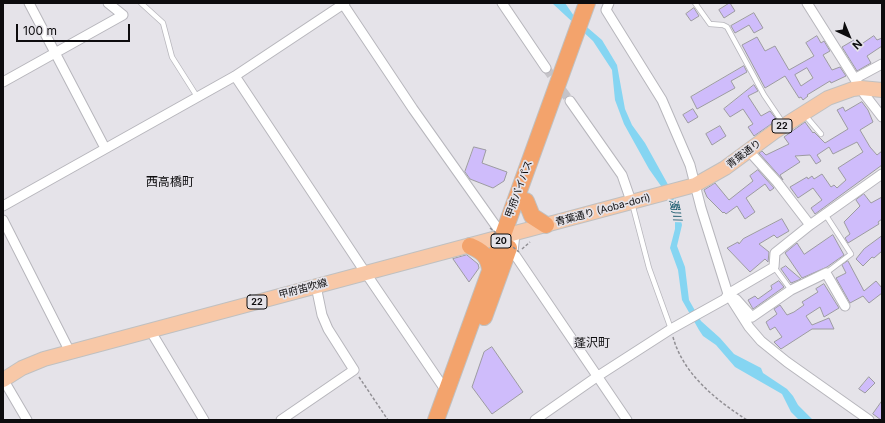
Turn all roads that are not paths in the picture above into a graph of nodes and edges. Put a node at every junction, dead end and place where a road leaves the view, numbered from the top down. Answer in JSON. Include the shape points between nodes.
{"nodes":[{"id":1,"x":29,"y":3,"type":"edge"},
{"id":2,"x":108,"y":3,"type":"edge"},
{"id":3,"x":141,"y":3,"type":"edge"},
{"id":4,"x":502,"y":3,"type":"edge"},
{"id":5,"x":587,"y":3,"type":"edge"},
{"id":6,"x":598,"y":3,"type":"edge"},
{"id":7,"x":609,"y":3,"type":"edge"},
{"id":8,"x":695,"y":3,"type":"edge"},
{"id":9,"x":807,"y":3,"type":"edge"},
{"id":10,"x":344,"y":4,"type":"edge"},
{"id":11,"x":55,"y":53,"type":"junction"},
{"id":12,"x":882,"y":64,"type":"edge"},
{"id":13,"x":569,"y":67,"type":"junction"},
{"id":14,"x":546,"y":68,"type":"tunnel mouth"},
{"id":15,"x":235,"y":76,"type":"junction"},
{"id":16,"x":3,"y":82,"type":"edge"},
{"id":17,"x":859,"y":83,"type":"junction"},
{"id":18,"x":882,"y":90,"type":"edge"},
{"id":19,"x":198,"y":98,"type":"junction"},
{"id":20,"x":570,"y":101,"type":"tunnel mouth"},
{"id":21,"x":803,"y":112,"type":"junction"},
{"id":22,"x":882,"y":117,"type":"edge"},
{"id":23,"x":784,"y":125,"type":"junction"},
{"id":24,"x":821,"y":134,"type":"dead end"},
{"id":25,"x":105,"y":148,"type":"junction"},
{"id":26,"x":748,"y":150,"type":"junction"},
{"id":27,"x":882,"y":174,"type":"edge"},
{"id":28,"x":693,"y":186,"type":"junction"},
{"id":29,"x":526,"y":201,"type":"junction"},
{"id":30,"x":633,"y":201,"type":"junction"},
{"id":31,"x":3,"y":206,"type":"edge"},
{"id":32,"x":825,"y":214,"type":"junction"},
{"id":33,"x":3,"y":220,"type":"edge"},
{"id":34,"x":546,"y":225,"type":"junction"},
{"id":35,"x":810,"y":225,"type":"junction"},
{"id":36,"x":502,"y":232,"type":"junction"},
{"id":37,"x":470,"y":246,"type":"junction"},
{"id":38,"x":774,"y":267,"type":"junction"},
{"id":39,"x":490,"y":269,"type":"junction"},
{"id":40,"x":364,"y":272,"type":"junction"},
{"id":41,"x":826,"y":272,"type":"junction"},
{"id":42,"x":316,"y":286,"type":"junction"},
{"id":43,"x":791,"y":290,"type":"junction"},
{"id":44,"x":728,"y":297,"type":"junction"},
{"id":45,"x":845,"y":306,"type":"dead end"},
{"id":46,"x":673,"y":328,"type":"junction"},
{"id":47,"x":150,"y":330,"type":"junction"},
{"id":48,"x":70,"y":352,"type":"junction"},
{"id":49,"x":598,"y":376,"type":"junction"},
{"id":50,"x":3,"y":379,"type":"edge"},
{"id":51,"x":446,"y":391,"type":"junction"},
{"id":52,"x":27,"y":420,"type":"edge"},
{"id":53,"x":204,"y":420,"type":"edge"},
{"id":54,"x":281,"y":420,"type":"edge"},
{"id":55,"x":436,"y":420,"type":"edge"},
{"id":56,"x":447,"y":420,"type":"edge"},
{"id":57,"x":535,"y":420,"type":"edge"},
{"id":58,"x":627,"y":420,"type":"edge"},
{"id":59,"x":869,"y":420,"type":"edge"}],
"edges":[{"from":1,"to":11,"type":"street"},
{"from":2,"to":11,"type":"street","via":[[123,15]]},
{"from":3,"to":19,"type":"lane","via":[[163,23],[172,57]]},
{"from":4,"to":14,"type":"street"},
{"from":5,"to":13,"type":"highway","name":"甲府バイパス","number":"20"},
{"from":6,"to":13,"type":"highway","name":"甲府バイパス","number":"20"},
{"from":7,"to":28,"type":"street","via":[[606,10],[662,100],[690,165]]},
{"from":8,"to":23,"type":"lane","via":[[710,24],[727,27],[764,96]]},
{"from":9,"to":17,"type":"street"},
{"from":10,"to":15,"type":"street"},
{"from":10,"to":36,"type":"street","via":[[413,109]]},
{"from":11,"to":16,"type":"street"},
{"from":11,"to":25,"type":"street"},
{"from":12,"to":17,"type":"street"},
{"from":13,"to":29,"type":"highway","name":"甲府バイパス","number":"20"},
{"from":13,"to":36,"type":"highway","name":"甲府バイパス","number":"20"},
{"from":15,"to":19,"type":"street"},
{"from":15,"to":40,"type":"street"},
{"from":17,"to":18,"type":"main road","name":"青葉通り","number":"22"},
{"from":17,"to":21,"type":"main road","name":"青葉通り","number":"22"},
{"from":17,"to":22,"type":"street"},
{"from":19,"to":25,"type":"street"},
{"from":20,"to":30,"type":"street","via":[[622,175]]},
{"from":21,"to":23,"type":"main road","name":"青葉通り","number":"22"},
{"from":21,"to":24,"type":"lane"},
{"from":23,"to":26,"type":"main road","name":"青葉通り","number":"22"},
{"from":25,"to":31,"type":"street"},
{"from":26,"to":28,"type":"main road","name":"青葉通り","number":"22","via":[[725,168]]},
{"from":26,"to":35,"type":"street"},
{"from":27,"to":32,"type":"street"},
{"from":28,"to":30,"type":"main road","name":"青葉通り (Aoba-dori)","number":"22"},
{"from":28,"to":44,"type":"street"},
{"from":29,"to":34,"type":"highway","via":[[532,216]]},
{"from":29,"to":36,"type":"highway","name":"甲府バイパス","number":"20"},
{"from":30,"to":34,"type":"main road","name":"青葉通り (Aoba-dori)","number":"22"},
{"from":30,"to":46,"type":"lane","via":[[649,268]]},
{"from":32,"to":35,"type":"street"},
{"from":32,"to":41,"type":"lane","via":[[851,254]]},
{"from":33,"to":48,"type":"street"},
{"from":34,"to":36,"type":"main road","name":"青葉通り (Aoba-dori)","number":"22"},
{"from":35,"to":38,"type":"street","via":[[775,253]]},
{"from":36,"to":37,"type":"main road","name":"甲府笛吹線","number":"22"},
{"from":36,"to":39,"type":"highway","name":"甲府バイパス","number":"20"},
{"from":36,"to":49,"type":"street"},
{"from":36,"to":56,"type":"highway","name":"甲府バイパス","number":"20"},
{"from":37,"to":39,"type":"highway","via":[[478,249],[488,259]]},
{"from":37,"to":40,"type":"main road","name":"甲府笛吹線","number":"22"},
{"from":38,"to":43,"type":"lane"},
{"from":38,"to":44,"type":"street"},
{"from":39,"to":51,"type":"highway","name":"甲府バイパス","number":"20"},
{"from":40,"to":42,"type":"main road","name":"甲府笛吹線","number":"22"},
{"from":40,"to":51,"type":"street"},
{"from":41,"to":43,"type":"street"},
{"from":41,"to":45,"type":"street"},
{"from":42,"to":47,"type":"main road","name":"甲府笛吹線","number":"22"},
{"from":42,"to":54,"type":"street","via":[[328,330],[354,370]]},
{"from":43,"to":44,"type":"street","via":[[752,316],[737,299]]},
{"from":44,"to":46,"type":"street"},
{"from":44,"to":59,"type":"street","via":[[761,341]]},
{"from":46,"to":49,"type":"street"},
{"from":47,"to":48,"type":"main road","name":"甲府笛吹線","number":"22"},
{"from":47,"to":53,"type":"street"},
{"from":48,"to":50,"type":"main road","name":"甲府笛吹線","number":"22","via":[[44,359]]},
{"from":49,"to":57,"type":"street"},
{"from":49,"to":58,"type":"street"},
{"from":50,"to":52,"type":"street"},
{"from":51,"to":55,"type":"highway","name":"甲府バイパス","number":"20"}]}
